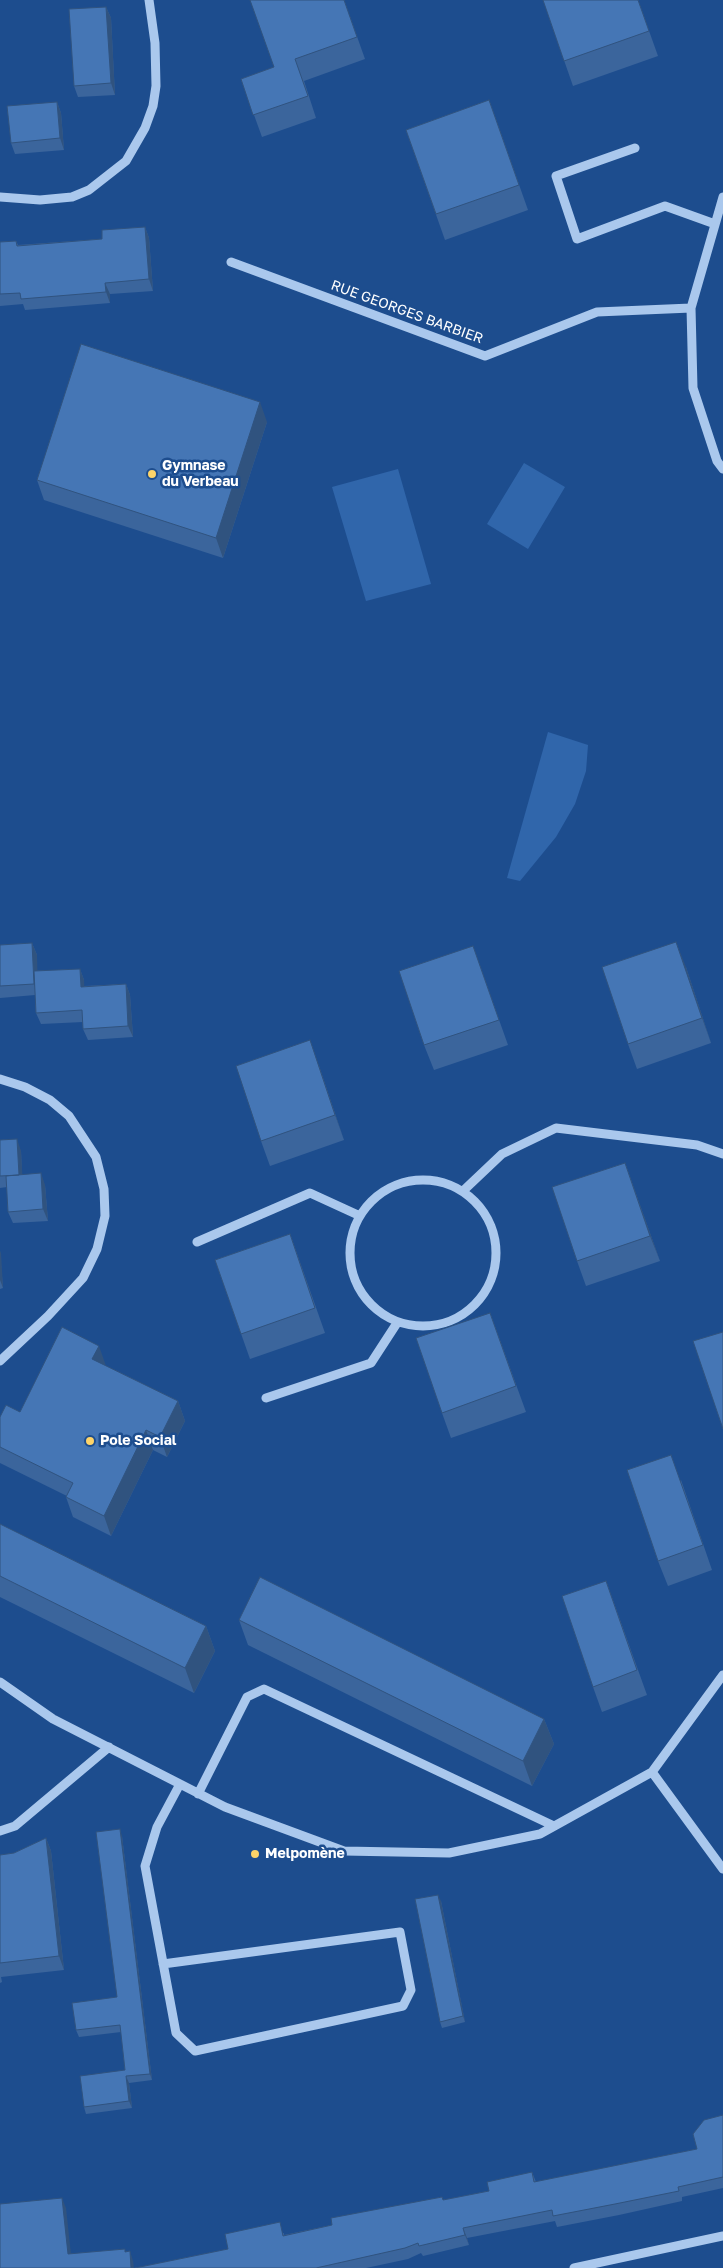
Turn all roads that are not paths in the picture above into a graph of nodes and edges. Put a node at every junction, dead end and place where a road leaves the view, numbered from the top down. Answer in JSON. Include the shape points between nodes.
{"nodes":[{"id":1,"x":150,"y":0,"type":"edge"},
{"id":2,"x":635,"y":148,"type":"dead end"},
{"id":3,"x":723,"y":197,"type":"edge"},
{"id":4,"x":0,"y":198,"type":"edge"},
{"id":5,"x":715,"y":224,"type":"junction"},
{"id":6,"x":231,"y":262,"type":"dead end"},
{"id":7,"x":691,"y":308,"type":"junction"},
{"id":8,"x":723,"y":469,"type":"edge"},
{"id":9,"x":0,"y":1079,"type":"edge"},
{"id":10,"x":723,"y":1154,"type":"edge"},
{"id":11,"x":464,"y":1190,"type":"junction"},
{"id":12,"x":358,"y":1215,"type":"junction"},
{"id":13,"x":197,"y":1242,"type":"dead end"},
{"id":14,"x":397,"y":1323,"type":"junction"},
{"id":15,"x":0,"y":1361,"type":"edge"},
{"id":16,"x":266,"y":1398,"type":"dead end"},
{"id":17,"x":723,"y":1675,"type":"edge"},
{"id":18,"x":0,"y":1682,"type":"edge"},
{"id":19,"x":108,"y":1748,"type":"junction"},
{"id":20,"x":652,"y":1772,"type":"junction"},
{"id":21,"x":180,"y":1784,"type":"junction"},
{"id":22,"x":198,"y":1794,"type":"junction"},
{"id":23,"x":554,"y":1826,"type":"junction"},
{"id":24,"x":0,"y":1831,"type":"edge"},
{"id":25,"x":723,"y":1870,"type":"edge"},
{"id":26,"x":163,"y":1964,"type":"junction"},
{"id":27,"x":723,"y":2236,"type":"edge"},
{"id":28,"x":574,"y":2268,"type":"edge"}],
"edges":[{"from":1,"to":4,"type":"street","via":[[156,86],[145,128],[126,161],[89,190],[72,197],[40,200]]},
{"from":2,"to":5,"type":"street","via":[[556,176],[578,239],[665,206]]},
{"from":3,"to":5,"type":"street"},
{"from":5,"to":7,"type":"street"},
{"from":6,"to":7,"type":"street","name":"RUE GEORGES BARBIER","via":[[485,356],[597,312]]},
{"from":7,"to":8,"type":"street","via":[[692,388],[717,461]]},
{"from":9,"to":15,"type":"street","via":[[50,1100],[69,1116],[96,1157],[104,1189],[106,1216],[83,1278]]},
{"from":10,"to":11,"type":"street","via":[[698,1145],[556,1128],[502,1154]]},
{"from":11,"to":12,"type":"street","via":[[426,1178],[387,1187]]},
{"from":11,"to":14,"type":"street","via":[[492,1223],[497,1266],[478,1304],[440,1326]]},
{"from":12,"to":13,"type":"street","via":[[310,1193]]},
{"from":12,"to":14,"type":"street","via":[[348,1257],[363,1297]]},
{"from":14,"to":16,"type":"street","via":[[370,1363]]},
{"from":17,"to":20,"type":"street"},
{"from":18,"to":19,"type":"street","via":[[53,1719]]},
{"from":19,"to":21,"type":"street"},
{"from":19,"to":24,"type":"street","via":[[15,1826]]},
{"from":20,"to":23,"type":"street"},
{"from":20,"to":25,"type":"street"},
{"from":21,"to":22,"type":"street"},
{"from":21,"to":26,"type":"street","via":[[157,1827],[145,1866]]},
{"from":22,"to":23,"type":"street","via":[[344,1851],[449,1854],[540,1834]]},
{"from":22,"to":23,"type":"street","via":[[247,1698],[264,1689]]},
{"from":26,"to":26,"type":"street","via":[[176,2033],[195,2051],[403,2006],[411,1990],[400,1932]]},
{"from":27,"to":28,"type":"street"}]}
